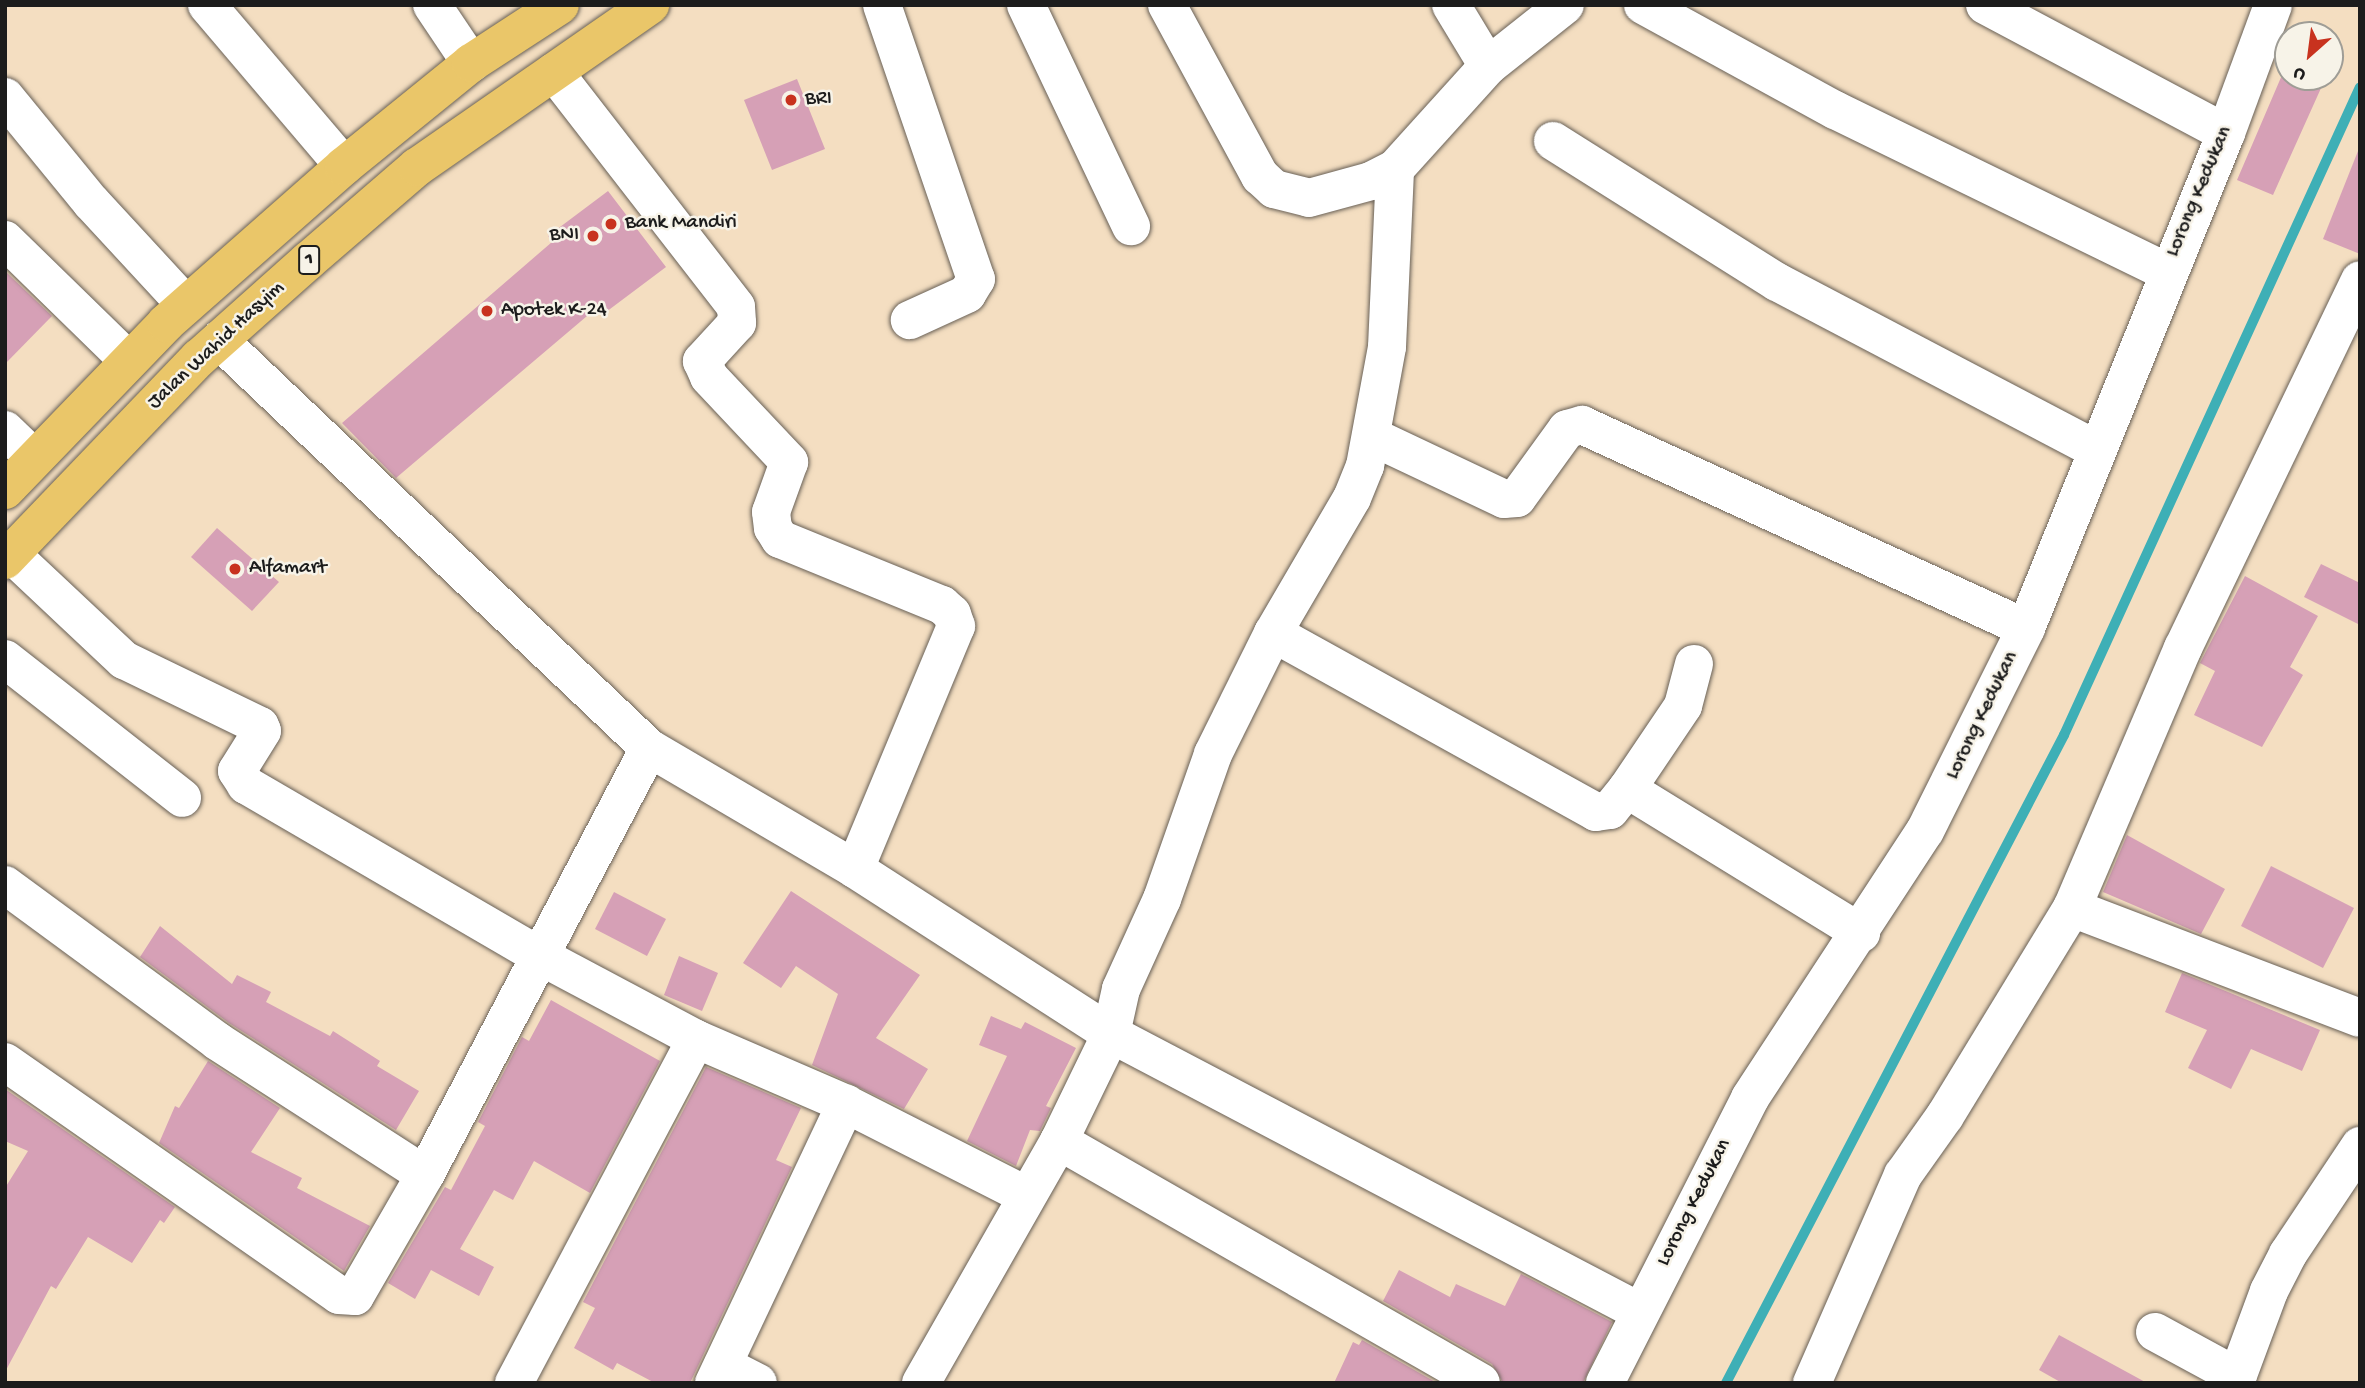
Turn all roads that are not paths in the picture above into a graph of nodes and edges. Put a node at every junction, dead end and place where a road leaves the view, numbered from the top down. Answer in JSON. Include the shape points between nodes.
{"nodes":[{"id":1,"x":207,"y":5,"type":"edge"},
{"id":2,"x":432,"y":5,"type":"edge"},
{"id":3,"x":650,"y":5,"type":"edge"},
{"id":4,"x":882,"y":5,"type":"edge"},
{"id":5,"x":1026,"y":5,"type":"edge"},
{"id":6,"x":1167,"y":5,"type":"edge"},
{"id":7,"x":1451,"y":5,"type":"edge"},
{"id":8,"x":1565,"y":5,"type":"edge"},
{"id":9,"x":1643,"y":5,"type":"edge"},
{"id":10,"x":1985,"y":5,"type":"edge"},
{"id":11,"x":2273,"y":5,"type":"edge"},
{"id":12,"x":558,"y":6,"type":"edge"},
{"id":13,"x":471,"y":63,"type":"junction"},
{"id":14,"x":1488,"y":66,"type":"junction"},
{"id":15,"x":554,"y":72,"type":"junction"},
{"id":16,"x":5,"y":97,"type":"edge"},
{"id":17,"x":2227,"y":133,"type":"junction"},
{"id":18,"x":1553,"y":141,"type":"dead end"},
{"id":19,"x":344,"y":166,"type":"junction"},
{"id":20,"x":1395,"y":169,"type":"junction"},
{"id":21,"x":1131,"y":226,"type":"dead end"},
{"id":22,"x":5,"y":240,"type":"edge"},
{"id":23,"x":2167,"y":272,"type":"junction"},
{"id":24,"x":2360,"y":280,"type":"edge"},
{"id":25,"x":186,"y":305,"type":"junction"},
{"id":26,"x":910,"y":320,"type":"dead end"},
{"id":27,"x":219,"y":340,"type":"junction"},
{"id":28,"x":129,"y":362,"type":"junction"},
{"id":29,"x":5,"y":430,"type":"edge"},
{"id":30,"x":1373,"y":437,"type":"junction"},
{"id":31,"x":2097,"y":450,"type":"junction"},
{"id":32,"x":34,"y":458,"type":"junction"},
{"id":33,"x":5,"y":490,"type":"edge"},
{"id":34,"x":8,"y":557,"type":"edge"},
{"id":35,"x":2026,"y":628,"type":"junction"},
{"id":36,"x":1273,"y":633,"type":"junction"},
{"id":37,"x":5,"y":659,"type":"edge"},
{"id":38,"x":1693,"y":664,"type":"dead end"},
{"id":39,"x":649,"y":748,"type":"junction"},
{"id":40,"x":1627,"y":789,"type":"junction"},
{"id":41,"x":182,"y":798,"type":"dead end"},
{"id":42,"x":855,"y":869,"type":"junction"},
{"id":43,"x":5,"y":885,"type":"edge"},
{"id":44,"x":2072,"y":908,"type":"junction"},
{"id":45,"x":1861,"y":933,"type":"junction"},
{"id":46,"x":540,"y":956,"type":"junction"},
{"id":47,"x":2360,"y":1018,"type":"edge"},
{"id":48,"x":1111,"y":1034,"type":"junction"},
{"id":49,"x":696,"y":1039,"type":"junction"},
{"id":50,"x":5,"y":1062,"type":"edge"},
{"id":51,"x":846,"y":1104,"type":"junction"},
{"id":52,"x":1059,"y":1141,"type":"junction"},
{"id":53,"x":2360,"y":1146,"type":"edge"},
{"id":54,"x":425,"y":1175,"type":"junction"},
{"id":55,"x":1025,"y":1195,"type":"junction"},
{"id":56,"x":1640,"y":1312,"type":"junction"},
{"id":57,"x":2154,"y":1332,"type":"dead end"},
{"id":58,"x":719,"y":1374,"type":"edge"},
{"id":59,"x":2236,"y":1380,"type":"edge"},
{"id":60,"x":514,"y":1383,"type":"edge"},
{"id":61,"x":758,"y":1383,"type":"edge"},
{"id":62,"x":921,"y":1383,"type":"edge"},
{"id":63,"x":1480,"y":1383,"type":"edge"},
{"id":64,"x":1605,"y":1383,"type":"edge"},
{"id":65,"x":1812,"y":1383,"type":"edge"}],
"edges":[{"from":1,"to":19,"type":"street"},
{"from":2,"to":13,"type":"street"},
{"from":3,"to":15,"type":"highway","name":"Jalan Wahid Hasyim","number":"1"},
{"from":4,"to":26,"type":"street","via":[[975,272],[972,290]]},
{"from":5,"to":21,"type":"street"},
{"from":6,"to":20,"type":"street","via":[[1260,176],[1275,188],[1309,198],[1371,181]]},
{"from":7,"to":14,"type":"street"},
{"from":8,"to":14,"type":"street"},
{"from":9,"to":23,"type":"street","via":[[1835,110]]},
{"from":10,"to":17,"type":"street"},
{"from":11,"to":17,"type":"street","name":"Lorong Kedukan"},
{"from":12,"to":13,"type":"highway","number":"1"},
{"from":13,"to":19,"type":"highway","number":"1"},
{"from":14,"to":20,"type":"street"},
{"from":15,"to":27,"type":"highway","name":"Jalan Wahid Hasyim","number":"1","via":[[417,167]]},
{"from":15,"to":42,"type":"street","via":[[736,307],[737,323],[702,361],[709,377],[789,462],[771,512],[772,528],[780,539],[942,605],[952,614],[956,626]]},
{"from":16,"to":25,"type":"street","via":[[91,202]]},
{"from":17,"to":23,"type":"street","name":"Lorong Kedukan"},
{"from":18,"to":31,"type":"street","via":[[1777,282]]},
{"from":19,"to":25,"type":"highway","number":"1"},
{"from":20,"to":30,"type":"street","via":[[1387,347]]},
{"from":22,"to":28,"type":"street"},
{"from":23,"to":31,"type":"street","name":"Lorong Kedukan"},
{"from":24,"to":44,"type":"street","via":[[2183,648]]},
{"from":25,"to":28,"type":"highway","number":"1"},
{"from":27,"to":34,"type":"highway","name":"Jalan Wahid Hasyim","number":"1"},
{"from":27,"to":39,"type":"street"},
{"from":28,"to":32,"type":"highway","number":"1"},
{"from":29,"to":32,"type":"street"},
{"from":30,"to":35,"type":"street","via":[[1504,499],[1517,498],[1528,489],[1567,429],[1582,425]]},
{"from":30,"to":36,"type":"street","via":[[1352,498]]},
{"from":31,"to":35,"type":"street","name":"Lorong Kedukan"},
{"from":32,"to":33,"type":"highway","number":"1"},
{"from":34,"to":46,"type":"street","via":[[124,660],[260,726],[262,731],[237,771],[246,785]]},
{"from":35,"to":45,"type":"street","name":"Lorong Kedukan","via":[[1925,831]]},
{"from":36,"to":40,"type":"street","via":[[1596,812],[1606,813]]},
{"from":36,"to":48,"type":"street","via":[[1213,754],[1162,899],[1121,989]]},
{"from":37,"to":41,"type":"street"},
{"from":38,"to":40,"type":"street","via":[[1683,706]]},
{"from":39,"to":42,"type":"street"},
{"from":39,"to":46,"type":"street"},
{"from":40,"to":45,"type":"street"},
{"from":42,"to":48,"type":"street"},
{"from":43,"to":54,"type":"street","via":[[217,1041]]},
{"from":44,"to":47,"type":"street"},
{"from":44,"to":65,"type":"street","via":[[1945,1116],[1903,1175]]},
{"from":45,"to":56,"type":"street","name":"Lorong Kedukan","via":[[1750,1098]]},
{"from":46,"to":49,"type":"street"},
{"from":46,"to":54,"type":"street"},
{"from":48,"to":52,"type":"street"},
{"from":48,"to":56,"type":"street"},
{"from":49,"to":51,"type":"street"},
{"from":49,"to":60,"type":"street"},
{"from":50,"to":54,"type":"street","via":[[346,1298],[360,1292]]},
{"from":51,"to":55,"type":"street"},
{"from":51,"to":58,"type":"street"},
{"from":52,"to":55,"type":"street"},
{"from":52,"to":63,"type":"street"},
{"from":53,"to":59,"type":"street","via":[[2288,1254]]},
{"from":55,"to":62,"type":"street"},
{"from":56,"to":64,"type":"street","name":"Lorong Kedukan"},
{"from":57,"to":59,"type":"street"},
{"from":58,"to":61,"type":"street"}]}
